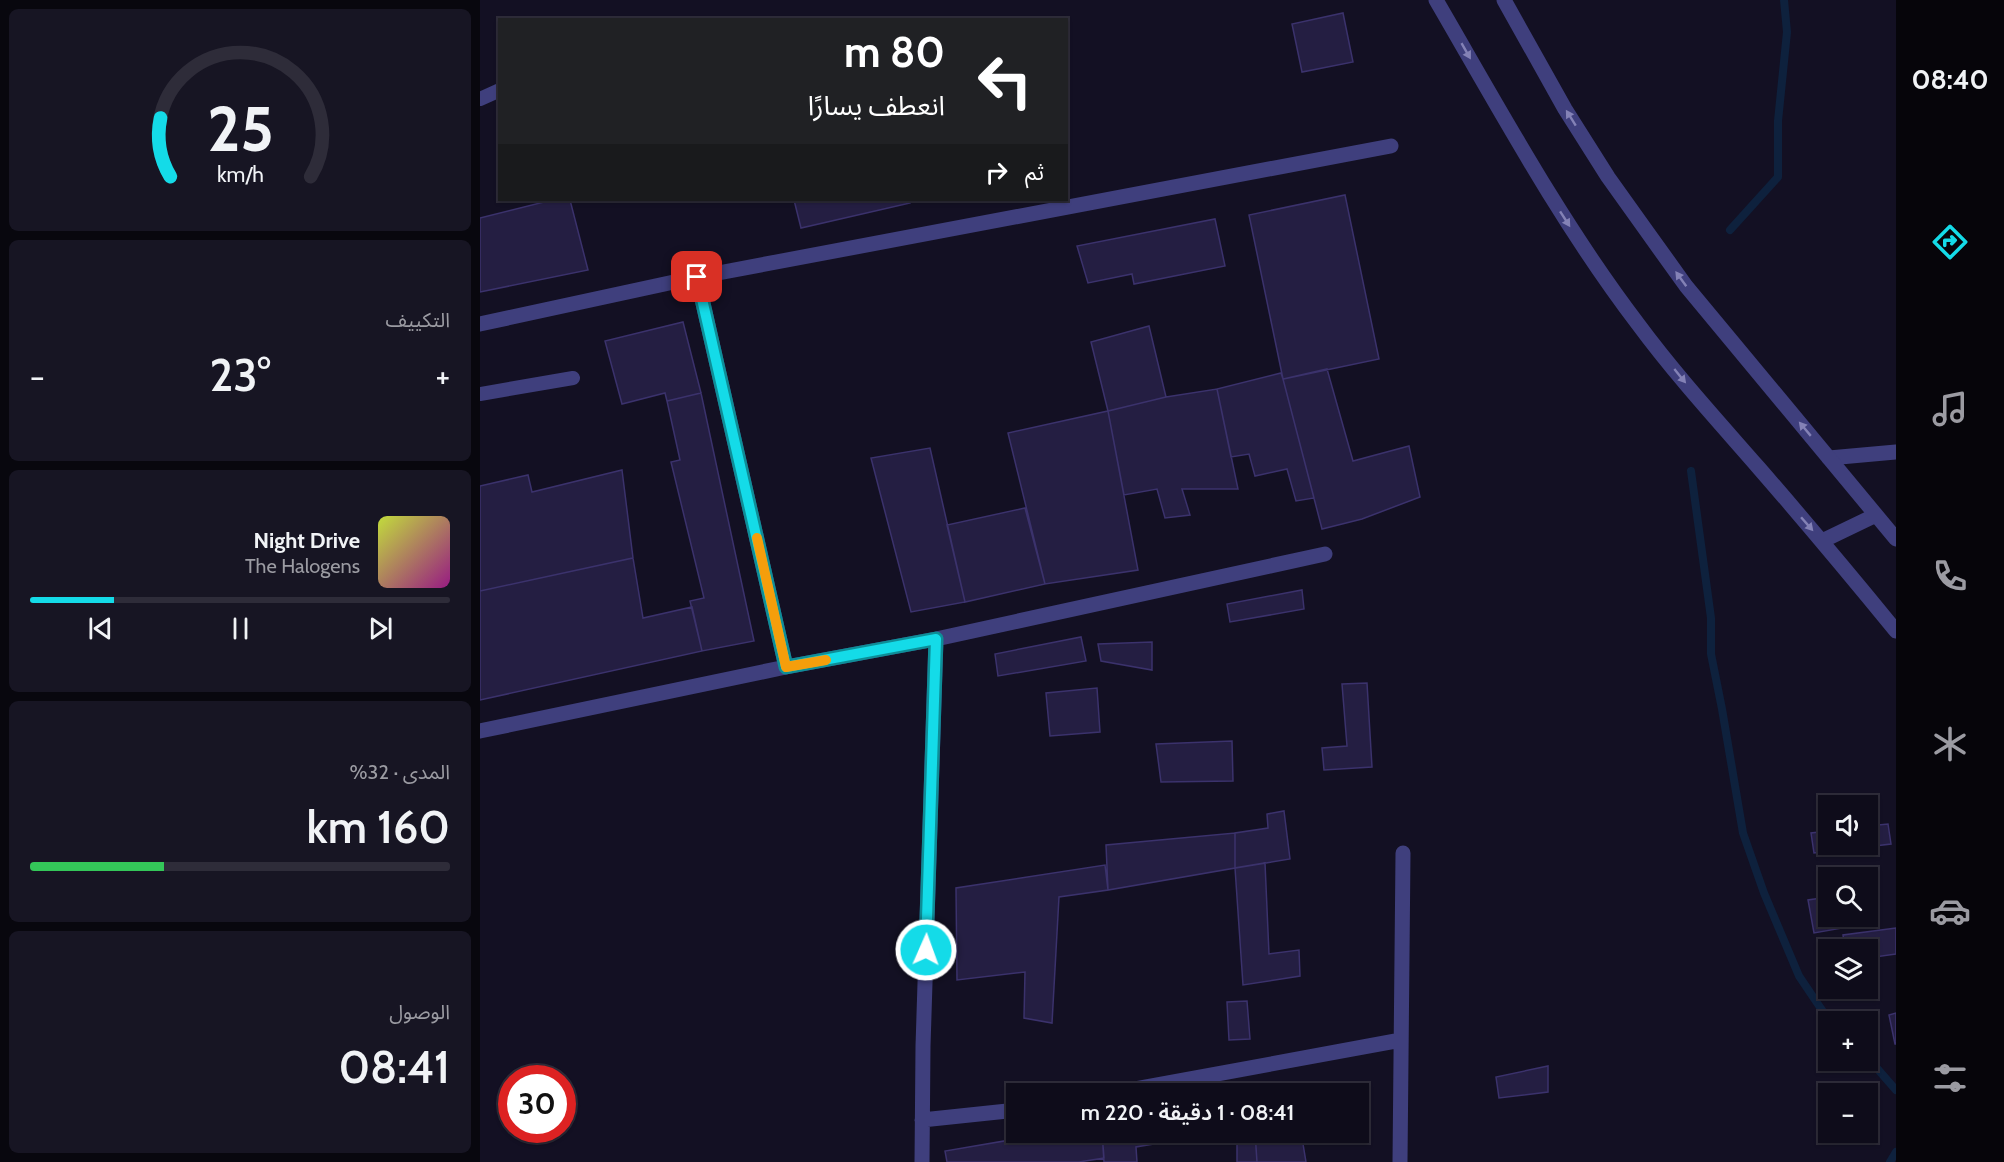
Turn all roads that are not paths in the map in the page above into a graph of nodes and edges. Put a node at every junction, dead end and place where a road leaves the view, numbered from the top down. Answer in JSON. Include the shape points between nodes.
{"nodes":[{"id":1,"x":1436,"y":0,"type":"edge"},
{"id":2,"x":1504,"y":0,"type":"edge"},
{"id":3,"x":498,"y":91,"type":"edge"},
{"id":4,"x":480,"y":99,"type":"edge"},
{"id":5,"x":1391,"y":146,"type":"dead end"},
{"id":6,"x":697,"y":277,"type":"junction"},
{"id":7,"x":480,"y":324,"type":"edge"},
{"id":8,"x":573,"y":378,"type":"dead end"},
{"id":9,"x":480,"y":394,"type":"edge"},
{"id":10,"x":1896,"y":453,"type":"edge"},
{"id":11,"x":1829,"y":458,"type":"junction"},
{"id":12,"x":1876,"y":515,"type":"junction"},
{"id":13,"x":1896,"y":539,"type":"edge"},
{"id":14,"x":1822,"y":541,"type":"junction"},
{"id":15,"x":1325,"y":555,"type":"dead end"},
{"id":16,"x":1896,"y":630,"type":"edge"},
{"id":17,"x":936,"y":639,"type":"junction"},
{"id":18,"x":786,"y":667,"type":"junction"},
{"id":19,"x":480,"y":731,"type":"edge"},
{"id":20,"x":1402,"y":854,"type":"dead end"},
{"id":21,"x":1401,"y":1040,"type":"junction"},
{"id":22,"x":1168,"y":1083,"type":"edge"},
{"id":23,"x":1006,"y":1111,"type":"edge"},
{"id":24,"x":922,"y":1120,"type":"junction"},
{"id":25,"x":922,"y":1162,"type":"edge"},
{"id":26,"x":1400,"y":1162,"type":"edge"}],
"edges":[{"from":1,"to":14,"type":"street","one_way":true,"via":[[1554,203],[1596,267],[1695,394]]},
{"from":11,"to":2,"type":"street","one_way":true,"via":[[1686,286],[1641,224],[1565,109]]},
{"from":3,"to":4,"type":"lane"},
{"from":5,"to":6,"type":"street"},
{"from":6,"to":7,"type":"street"},
{"from":6,"to":18,"type":"street"},
{"from":8,"to":9,"type":"lane"},
{"from":10,"to":11,"type":"street"},
{"from":11,"to":12,"type":"street"},
{"from":12,"to":13,"type":"street"},
{"from":12,"to":14,"type":"street"},
{"from":14,"to":16,"type":"street"},
{"from":15,"to":17,"type":"street"},
{"from":17,"to":18,"type":"street"},
{"from":17,"to":24,"type":"street"},
{"from":18,"to":19,"type":"street"},
{"from":20,"to":21,"type":"street"},
{"from":21,"to":22,"type":"street"},
{"from":21,"to":26,"type":"street"},
{"from":23,"to":24,"type":"street"},
{"from":24,"to":25,"type":"street"}]}
